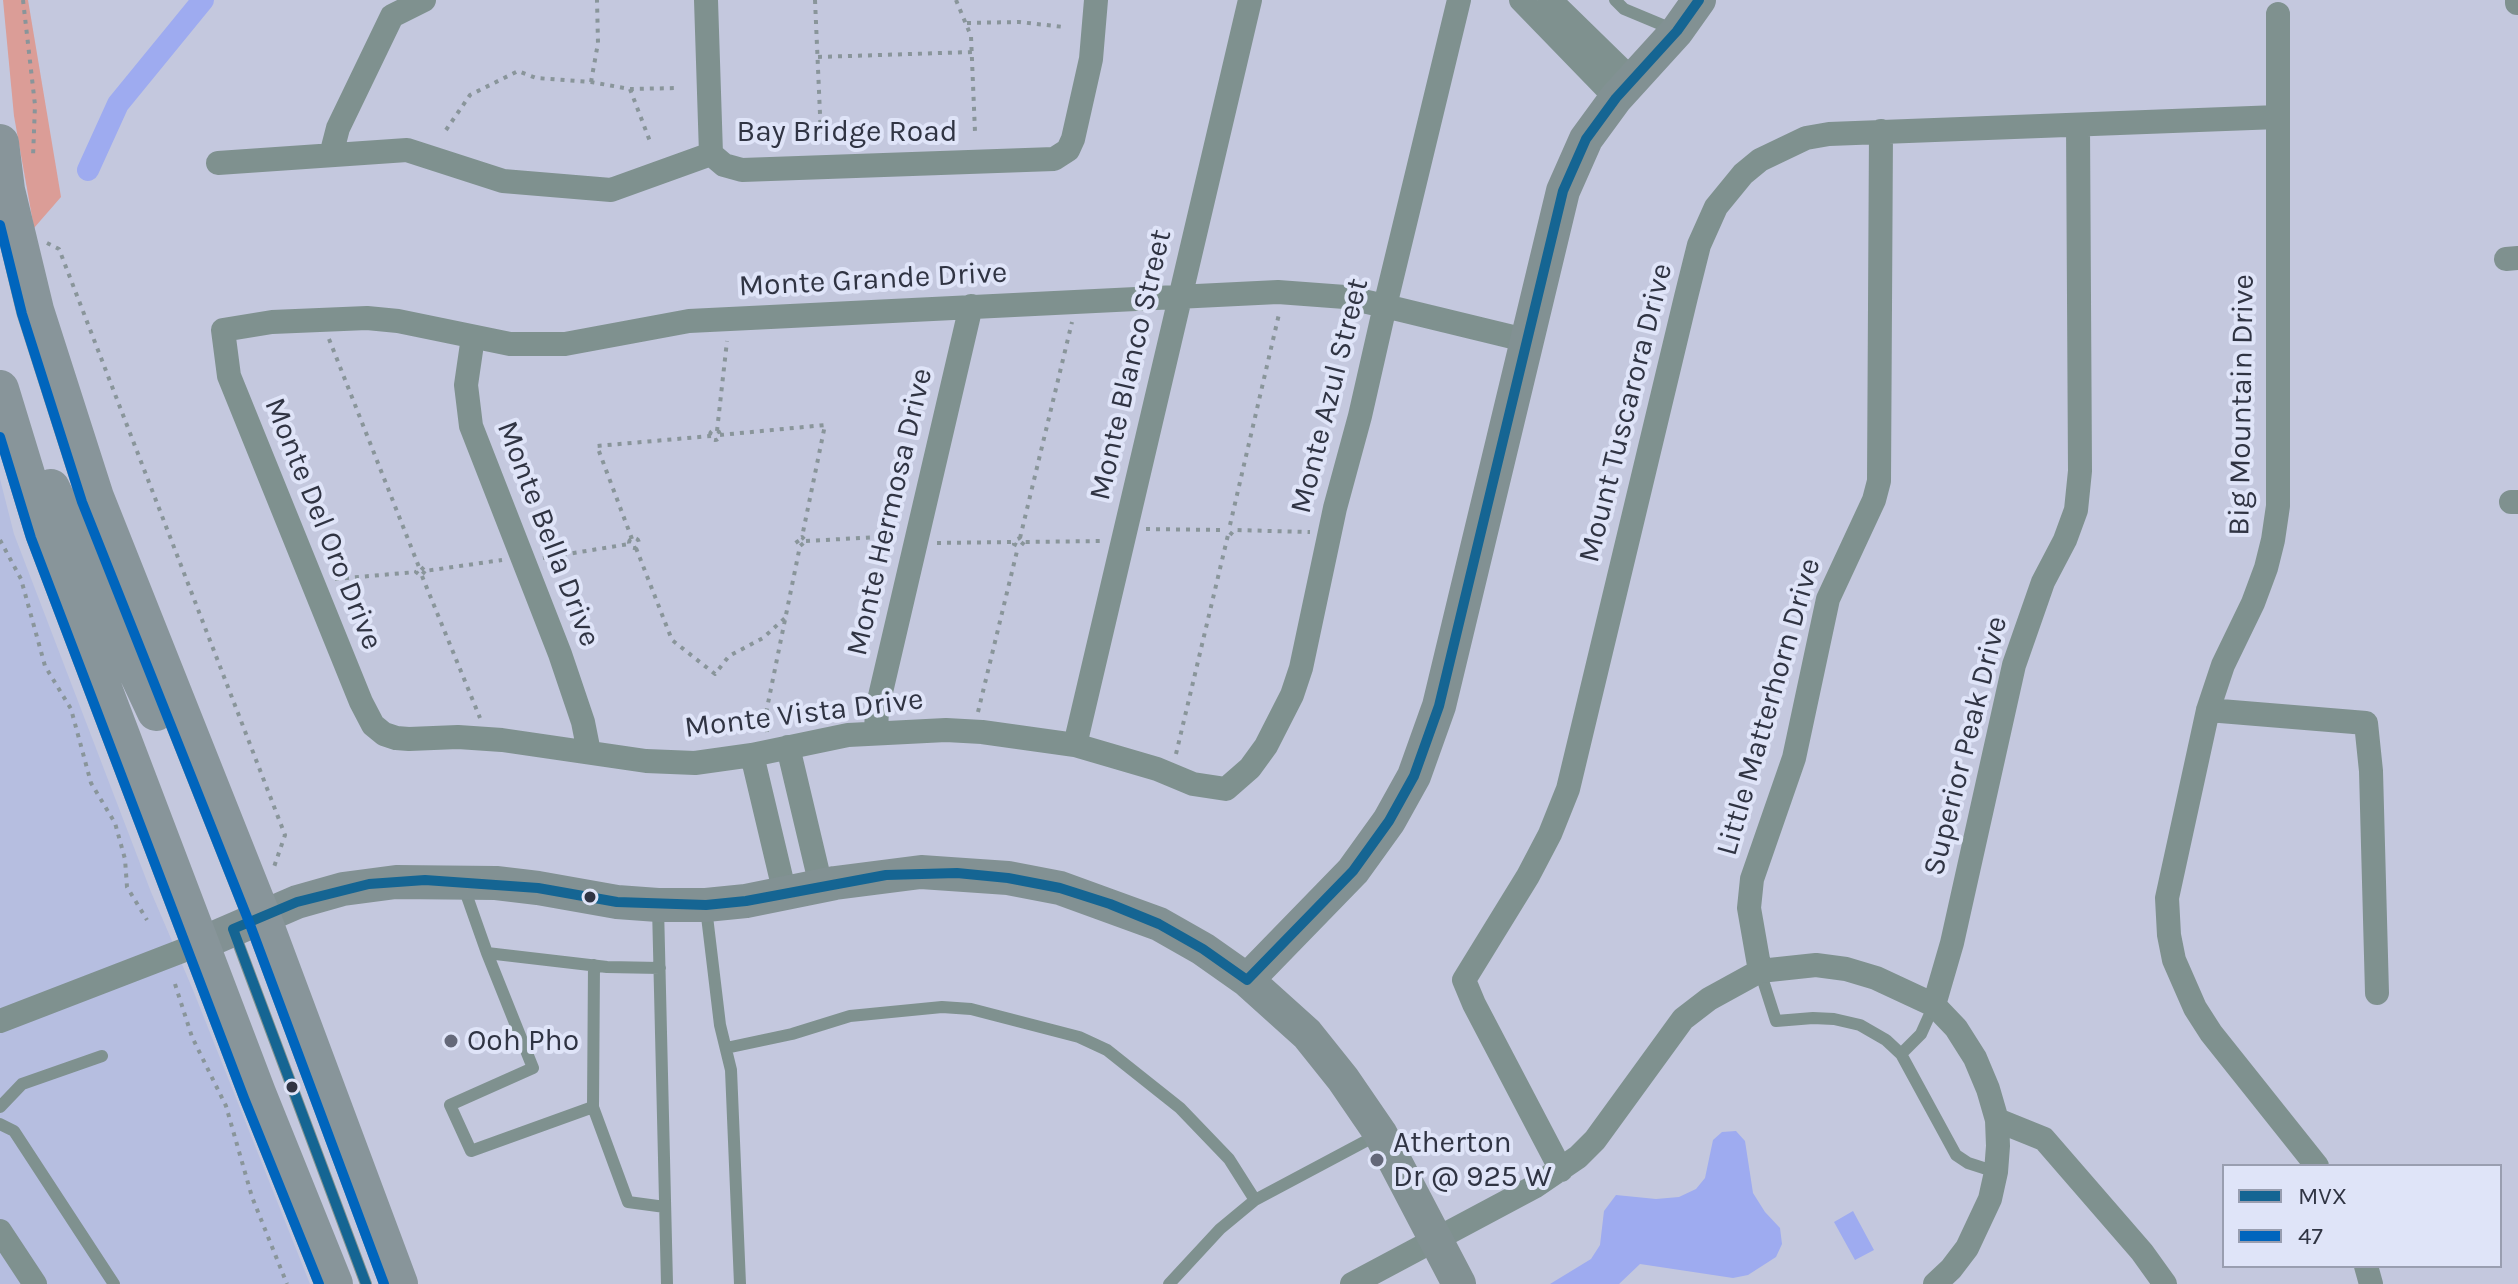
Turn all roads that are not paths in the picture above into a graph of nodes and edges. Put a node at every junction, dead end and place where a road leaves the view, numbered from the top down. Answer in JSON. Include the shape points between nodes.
{"nodes":[{"id":1,"x":424,"y":0,"type":"edge"},
{"id":2,"x":706,"y":0,"type":"edge"},
{"id":3,"x":1096,"y":0,"type":"edge"},
{"id":4,"x":1250,"y":0,"type":"edge"},
{"id":5,"x":1459,"y":0,"type":"edge"},
{"id":6,"x":1521,"y":0,"type":"edge"},
{"id":7,"x":1550,"y":0,"type":"edge"},
{"id":8,"x":1615,"y":0,"type":"edge"},
{"id":9,"x":1699,"y":0,"type":"edge"},
{"id":10,"x":2278,"y":14,"type":"dead end"},
{"id":11,"x":1677,"y":31,"type":"junction"},
{"id":12,"x":1624,"y":89,"type":"junction"},
{"id":13,"x":2278,"y":117,"type":"junction"},
{"id":14,"x":2078,"y":125,"type":"junction"},
{"id":15,"x":1881,"y":131,"type":"junction"},
{"id":16,"x":0,"y":143,"type":"edge"},
{"id":17,"x":711,"y":154,"type":"junction"},
{"id":18,"x":331,"y":155,"type":"junction"},
{"id":19,"x":218,"y":163,"type":"dead end"},
{"id":20,"x":1178,"y":298,"type":"junction"},
{"id":21,"x":971,"y":306,"type":"junction"},
{"id":22,"x":1385,"y":306,"type":"junction"},
{"id":23,"x":223,"y":330,"type":"joint"},
{"id":24,"x":473,"y":337,"type":"junction"},
{"id":25,"x":1525,"y":340,"type":"junction"},
{"id":26,"x":0,"y":373,"type":"edge"},
{"id":27,"x":0,"y":389,"type":"edge"},
{"id":28,"x":2208,"y":710,"type":"junction"},
{"id":29,"x":876,"y":732,"type":"junction"},
{"id":30,"x":384,"y":734,"type":"joint"},
{"id":31,"x":1075,"y":745,"type":"junction"},
{"id":32,"x":788,"y":747,"type":"junction"},
{"id":33,"x":589,"y":752,"type":"junction"},
{"id":34,"x":752,"y":755,"type":"junction"},
{"id":35,"x":1226,"y":789,"type":"joint"},
{"id":36,"x":462,"y":881,"type":"junction"},
{"id":37,"x":821,"y":886,"type":"junction"},
{"id":38,"x":785,"y":894,"type":"junction"},
{"id":39,"x":658,"y":905,"type":"junction"},
{"id":40,"x":706,"y":905,"type":"junction"},
{"id":41,"x":232,"y":930,"type":"junction"},
{"id":42,"x":487,"y":953,"type":"junction"},
{"id":43,"x":594,"y":965,"type":"junction"},
{"id":44,"x":660,"y":968,"type":"junction"},
{"id":45,"x":1760,"y":971,"type":"junction"},
{"id":46,"x":1247,"y":980,"type":"junction"},
{"id":47,"x":2377,"y":993,"type":"dead end"},
{"id":48,"x":1934,"y":1005,"type":"junction"},
{"id":49,"x":0,"y":1021,"type":"edge"},
{"id":50,"x":726,"y":1048,"type":"junction"},
{"id":51,"x":1901,"y":1054,"type":"junction"},
{"id":52,"x":102,"y":1056,"type":"dead end"},
{"id":53,"x":0,"y":1107,"type":"edge"},
{"id":54,"x":593,"y":1107,"type":"junction"},
{"id":55,"x":1997,"y":1120,"type":"junction"},
{"id":56,"x":0,"y":1124,"type":"edge"},
{"id":57,"x":1380,"y":1133,"type":"junction"},
{"id":58,"x":2315,"y":1164,"type":"edge"},
{"id":59,"x":1561,"y":1170,"type":"junction"},
{"id":60,"x":1996,"y":1172,"type":"junction"},
{"id":61,"x":1255,"y":1200,"type":"junction"},
{"id":62,"x":665,"y":1207,"type":"junction"},
{"id":63,"x":0,"y":1231,"type":"edge"},
{"id":64,"x":1436,"y":1237,"type":"junction"},
{"id":65,"x":35,"y":1284,"type":"edge"},
{"id":66,"x":114,"y":1284,"type":"edge"},
{"id":67,"x":334,"y":1284,"type":"edge"},
{"id":68,"x":366,"y":1284,"type":"edge"},
{"id":69,"x":399,"y":1284,"type":"edge"},
{"id":70,"x":667,"y":1284,"type":"edge"},
{"id":71,"x":740,"y":1284,"type":"edge"},
{"id":72,"x":1169,"y":1284,"type":"edge"},
{"id":73,"x":1352,"y":1284,"type":"edge"},
{"id":74,"x":1459,"y":1284,"type":"edge"},
{"id":75,"x":1935,"y":1284,"type":"edge"},
{"id":76,"x":2165,"y":1284,"type":"edge"}],
"edges":[{"from":1,"to":18,"type":"street","via":[[392,16],[338,128]]},
{"from":2,"to":17,"type":"street"},
{"from":3,"to":17,"type":"street","name":"Bay Bridge Road","via":[[1090,62],[1073,139],[1061,157],[742,170]]},
{"from":4,"to":20,"type":"street","name":"Monte Blanco Street"},
{"from":5,"to":22,"type":"street","name":"Monte Azul Street"},
{"from":6,"to":12,"type":"street"},
{"from":7,"to":12,"type":"street"},
{"from":8,"to":11,"type":"lane","via":[[1624,9]]},
{"from":9,"to":11,"type":"street"},
{"from":10,"to":13,"type":"street","name":"Big Mountain Drive"},
{"from":11,"to":12,"type":"street"},
{"from":12,"to":25,"type":"street","via":[[1586,139],[1563,191]]},
{"from":13,"to":14,"type":"street","name":"Mount Tuscarora Drive"},
{"from":13,"to":28,"type":"street","name":"Big Mountain Drive","via":[[2278,506],[2262,580]]},
{"from":14,"to":15,"type":"street","name":"Mount Tuscarora Drive"},
{"from":14,"to":48,"type":"street","name":"Superior Peak Drive","via":[[2076,510],[2017,652]]},
{"from":15,"to":45,"type":"street","name":"Little Matterhorn Drive","via":[[1879,481],[1828,599],[1794,758],[1752,879],[1749,908]]},
{"from":15,"to":59,"type":"street","name":"Mount Tuscarora Drive","via":[[1829,134],[1784,147],[1743,174],[1706,225],[1568,789],[1528,876],[1464,980]]},
{"from":16,"to":41,"type":"main road","via":[[35,310]]},
{"from":17,"to":18,"type":"street","name":"Bay Bridge Road","via":[[611,190],[503,181],[407,150]]},
{"from":18,"to":19,"type":"street","name":"Bay Bridge Road"},
{"from":20,"to":21,"type":"street","name":"Monte Grande Drive"},
{"from":20,"to":22,"type":"street","name":"Monte Grande Drive","via":[[1325,293]]},
{"from":20,"to":31,"type":"street","name":"Monte Blanco Street"},
{"from":21,"to":24,"type":"street","name":"Monte Grande Drive","via":[[689,321],[565,344],[510,344]]},
{"from":21,"to":29,"type":"street","name":"Monte Hermosa Drive","via":[[877,709]]},
{"from":22,"to":25,"type":"street","name":"Monte Grande Drive"},
{"from":22,"to":35,"type":"street","name":"Monte Azul Street","via":[[1301,668],[1266,746]]},
{"from":23,"to":24,"type":"street","name":"Monte Grande Drive","via":[[367,318]]},
{"from":23,"to":30,"type":"street","name":"Monte Del Oro Drive","via":[[229,376],[367,715]]},
{"from":24,"to":33,"type":"street","name":"Monte Bella Drive","via":[[466,385],[471,426],[560,654]]},
{"from":25,"to":46,"type":"street","via":[[1439,706],[1414,776],[1353,871]]},
{"from":26,"to":41,"type":"main road","via":[[237,896]]},
{"from":27,"to":41,"type":"main road","via":[[44,533]]},
{"from":28,"to":47,"type":"street","via":[[2366,723]]},
{"from":28,"to":58,"type":"street","name":"Big Mountain Drive","via":[[2167,898],[2174,960],[2211,1033]]},
{"from":29,"to":31,"type":"street","name":"Monte Vista Drive","via":[[973,731]]},
{"from":29,"to":32,"type":"street","name":"Monte Vista Drive"},
{"from":30,"to":33,"type":"street","name":"Monte Vista Drive","via":[[487,739]]},
{"from":31,"to":35,"type":"street","name":"Monte Vista Drive","via":[[1193,784]]},
{"from":32,"to":34,"type":"street","name":"Monte Vista Drive"},
{"from":32,"to":37,"type":"street"},
{"from":33,"to":34,"type":"street","name":"Monte Vista Drive","via":[[695,763]]},
{"from":34,"to":38,"type":"street"},
{"from":36,"to":39,"type":"street"},
{"from":36,"to":41,"type":"street","via":[[369,884],[297,902]]},
{"from":36,"to":42,"type":"lane"},
{"from":37,"to":38,"type":"street"},
{"from":37,"to":46,"type":"street","via":[[886,875],[945,873],[1060,888],[1159,924]]},
{"from":38,"to":40,"type":"street"},
{"from":39,"to":40,"type":"street"},
{"from":39,"to":44,"type":"lane"},
{"from":40,"to":50,"type":"lane"},
{"from":41,"to":49,"type":"street"},
{"from":41,"to":67,"type":"main road"},
{"from":41,"to":68,"type":"lane"},
{"from":41,"to":69,"type":"main road"},
{"from":42,"to":43,"type":"lane"},
{"from":42,"to":54,"type":"lane","via":[[533,1068],[450,1105],[471,1151]]},
{"from":43,"to":44,"type":"lane"},
{"from":43,"to":54,"type":"lane"},
{"from":44,"to":62,"type":"lane"},
{"from":45,"to":48,"type":"street","via":[[1816,965],[1846,969]]},
{"from":45,"to":51,"type":"lane","via":[[1776,1021],[1813,1018],[1860,1025]]},
{"from":45,"to":59,"type":"street","via":[[1683,1019],[1595,1140]]},
{"from":46,"to":57,"type":"street","via":[[1307,1034]]},
{"from":48,"to":51,"type":"lane","via":[[1921,1034]]},
{"from":48,"to":55,"type":"street","via":[[1975,1058]]},
{"from":50,"to":61,"type":"lane","via":[[850,1016],[942,1007],[971,1009],[1079,1037],[1107,1050],[1180,1108],[1229,1159]]},
{"from":50,"to":71,"type":"lane"},
{"from":51,"to":60,"type":"lane","via":[[1956,1155]]},
{"from":52,"to":53,"type":"lane","via":[[22,1084]]},
{"from":54,"to":62,"type":"lane","via":[[628,1202]]},
{"from":55,"to":60,"type":"street"},
{"from":55,"to":76,"type":"street","via":[[2044,1139]]},
{"from":56,"to":66,"type":"lane","via":[[14,1131]]},
{"from":57,"to":61,"type":"lane"},
{"from":57,"to":64,"type":"street"},
{"from":59,"to":64,"type":"street"},
{"from":60,"to":75,"type":"street","via":[[1990,1199],[1967,1248]]},
{"from":61,"to":72,"type":"lane"},
{"from":62,"to":70,"type":"lane"},
{"from":63,"to":65,"type":"street"},
{"from":64,"to":73,"type":"street"},
{"from":64,"to":74,"type":"street"}]}
